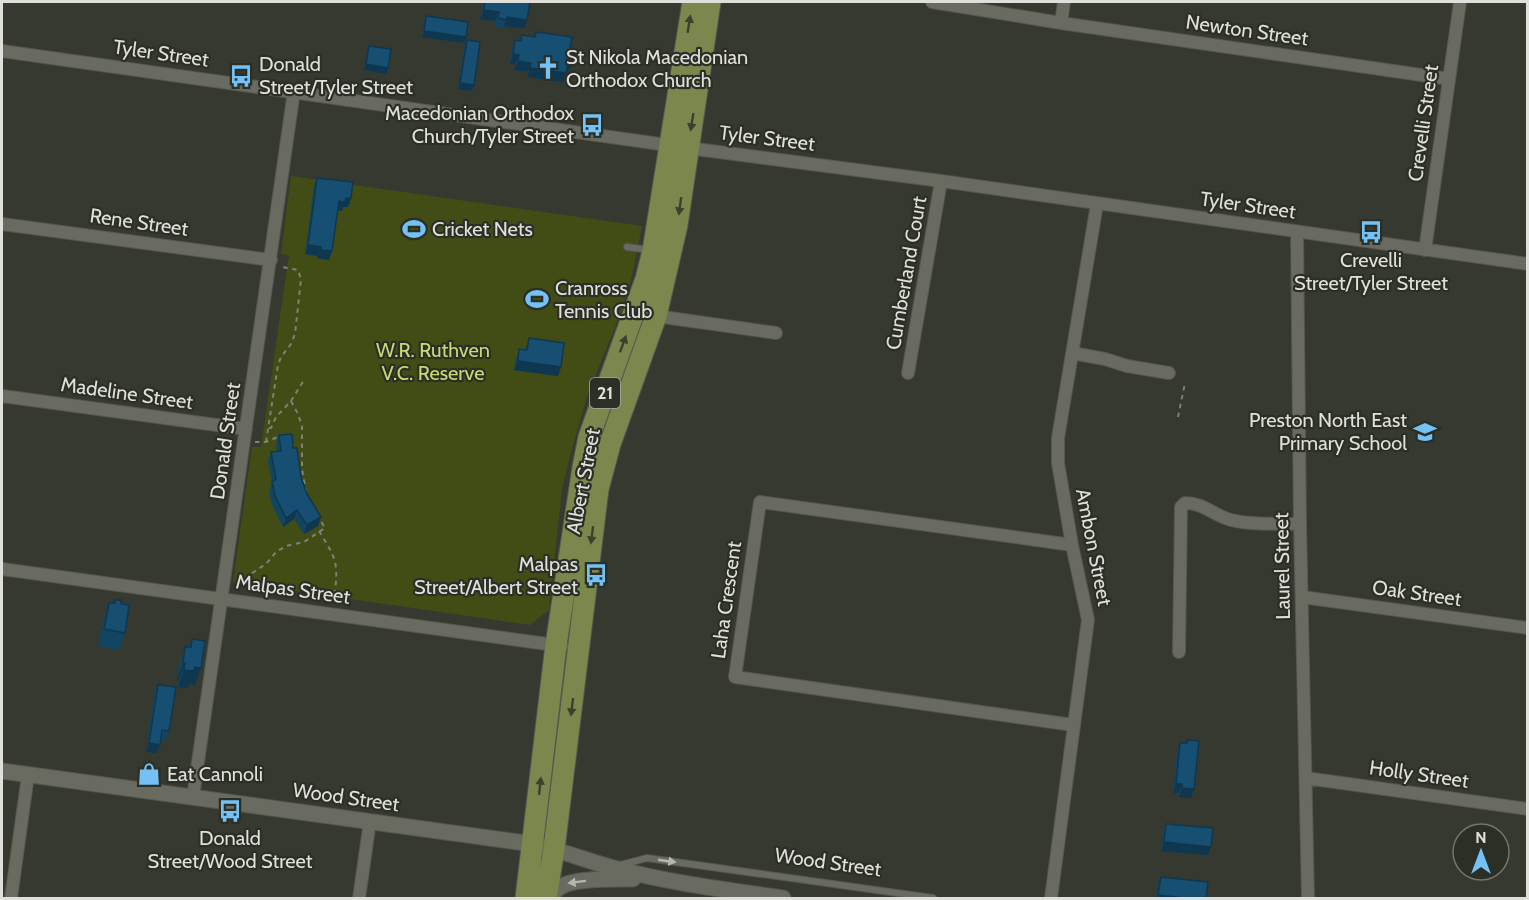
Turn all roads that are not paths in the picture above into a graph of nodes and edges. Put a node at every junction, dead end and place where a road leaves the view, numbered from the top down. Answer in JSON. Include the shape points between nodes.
{"nodes":[{"id":1,"x":693,"y":2,"type":"edge"},
{"id":2,"x":710,"y":2,"type":"edge"},
{"id":3,"x":932,"y":2,"type":"edge"},
{"id":4,"x":1064,"y":2,"type":"edge"},
{"id":5,"x":1460,"y":2,"type":"edge"},
{"id":6,"x":1061,"y":23,"type":"junction"},
{"id":7,"x":2,"y":51,"type":"edge"},
{"id":8,"x":1449,"y":79,"type":"junction"},
{"id":9,"x":294,"y":91,"type":"junction"},
{"id":10,"x":678,"y":146,"type":"junction"},
{"id":11,"x":941,"y":181,"type":"junction"},
{"id":12,"x":1097,"y":204,"type":"junction"},
{"id":13,"x":2,"y":224,"type":"edge"},
{"id":14,"x":1297,"y":232,"type":"junction"},
{"id":15,"x":627,"y":247,"type":"dead end"},
{"id":16,"x":653,"y":250,"type":"junction"},
{"id":17,"x":1425,"y":250,"type":"junction"},
{"id":18,"x":270,"y":263,"type":"junction"},
{"id":19,"x":1527,"y":264,"type":"edge"},
{"id":20,"x":656,"y":316,"type":"junction"},
{"id":21,"x":776,"y":333,"type":"dead end"},
{"id":22,"x":1072,"y":353,"type":"junction"},
{"id":23,"x":908,"y":373,"type":"dead end"},
{"id":24,"x":1169,"y":373,"type":"dead end"},
{"id":25,"x":2,"y":396,"type":"edge"},
{"id":26,"x":246,"y":429,"type":"junction"},
{"id":27,"x":589,"y":436,"type":"junction"},
{"id":28,"x":610,"y":444,"type":"junction"},
{"id":29,"x":1300,"y":524,"type":"junction"},
{"id":30,"x":1072,"y":545,"type":"junction"},
{"id":31,"x":2,"y":569,"type":"edge"},
{"id":32,"x":1302,"y":597,"type":"junction"},
{"id":33,"x":221,"y":599,"type":"junction"},
{"id":34,"x":1527,"y":628,"type":"edge"},
{"id":35,"x":556,"y":645,"type":"junction"},
{"id":36,"x":579,"y":649,"type":"junction"},
{"id":37,"x":1179,"y":652,"type":"dead end"},
{"id":38,"x":1073,"y":725,"type":"junction"},
{"id":39,"x":2,"y":771,"type":"edge"},
{"id":40,"x":28,"y":775,"type":"junction"},
{"id":41,"x":1306,"y":778,"type":"junction"},
{"id":42,"x":193,"y":797,"type":"junction"},
{"id":43,"x":1527,"y":809,"type":"edge"},
{"id":44,"x":370,"y":821,"type":"junction"},
{"id":45,"x":533,"y":844,"type":"junction"},
{"id":46,"x":554,"y":849,"type":"junction"},
{"id":47,"x":610,"y":868,"type":"junction"},
{"id":48,"x":654,"y":878,"type":"junction"},
{"id":49,"x":713,"y":893,"type":"edge"},
{"id":50,"x":11,"y":898,"type":"edge"},
{"id":51,"x":359,"y":898,"type":"edge"},
{"id":52,"x":526,"y":898,"type":"edge"},
{"id":53,"x":547,"y":898,"type":"edge"},
{"id":54,"x":783,"y":898,"type":"edge"},
{"id":55,"x":933,"y":898,"type":"edge"},
{"id":56,"x":1051,"y":898,"type":"edge"},
{"id":57,"x":1308,"y":898,"type":"edge"}],
"edges":[{"from":10,"to":1,"type":"highway","name":"Albert Street","number":"21","one_way":true},
{"from":2,"to":10,"type":"highway","name":"Albert Street","number":"21","one_way":true},
{"from":3,"to":6,"type":"street","name":"Newton Street"},
{"from":4,"to":6,"type":"street"},
{"from":5,"to":8,"type":"street","name":"Crevelli Street"},
{"from":6,"to":8,"type":"street","name":"Newton Street"},
{"from":7,"to":9,"type":"street","name":"Tyler Street"},
{"from":8,"to":17,"type":"street","name":"Crevelli Street"},
{"from":9,"to":10,"type":"street","name":"Tyler Street"},
{"from":9,"to":18,"type":"street","name":"Donald Street"},
{"from":10,"to":11,"type":"street","name":"Tyler Street"},
{"from":10,"to":16,"type":"highway","name":"Albert Street","number":"21"},
{"from":10,"to":20,"type":"highway","name":"Albert Street","number":"21","one_way":true,"via":[[677,225]]},
{"from":11,"to":12,"type":"street","name":"Tyler Street"},
{"from":11,"to":23,"type":"street","name":"Cumberland Court"},
{"from":12,"to":14,"type":"street","name":"Tyler Street"},
{"from":12,"to":22,"type":"street","name":"Ambon Street"},
{"from":13,"to":18,"type":"street","name":"Rene Street"},
{"from":14,"to":17,"type":"street","name":"Tyler Street"},
{"from":14,"to":29,"type":"street","name":"Laurel Street"},
{"from":15,"to":16,"type":"lane"},
{"from":27,"to":16,"type":"highway","name":"Albert Street","number":"21","one_way":true},
{"from":17,"to":19,"type":"street","name":"Tyler Street"},
{"from":18,"to":26,"type":"street","name":"Donald Street"},
{"from":20,"to":21,"type":"street"},
{"from":20,"to":28,"type":"highway","name":"Albert Street","number":"21"},
{"from":22,"to":24,"type":"street"},
{"from":22,"to":30,"type":"street","name":"Ambon Street","via":[[1058,438],[1058,463]]},
{"from":25,"to":26,"type":"street","name":"Madeline Street"},
{"from":26,"to":33,"type":"street","name":"Donald Street"},
{"from":27,"to":28,"type":"highway"},
{"from":27,"to":35,"type":"highway","name":"Albert Street","number":"21"},
{"from":28,"to":36,"type":"highway","name":"Albert Street","number":"21","one_way":true,"via":[[598,489]]},
{"from":29,"to":32,"type":"street","name":"Laurel Street"},
{"from":29,"to":37,"type":"street","via":[[1225,518],[1195,503],[1180,507]]},
{"from":30,"to":38,"type":"street","name":"Ambon Street","via":[[1088,620]]},
{"from":30,"to":38,"type":"street","name":"Laha Crescent","via":[[760,502],[735,677]]},
{"from":31,"to":33,"type":"street","name":"Malpas Street"},
{"from":32,"to":34,"type":"street","name":"Oak Street"},
{"from":32,"to":41,"type":"street","name":"Laurel Street"},
{"from":33,"to":35,"type":"street","name":"Malpas Street"},
{"from":33,"to":42,"type":"street","name":"Donald Street"},
{"from":35,"to":36,"type":"street","name":"Malpas Street"},
{"from":45,"to":35,"type":"highway","name":"Albert Street","number":"21","one_way":true},
{"from":36,"to":46,"type":"highway","name":"Albert Street","number":"21","one_way":true},
{"from":38,"to":56,"type":"street","name":"Ambon Street"},
{"from":39,"to":40,"type":"street","name":"Wood Street"},
{"from":40,"to":42,"type":"street","name":"Wood Street"},
{"from":40,"to":50,"type":"street"},
{"from":41,"to":43,"type":"street","name":"Holly Street"},
{"from":41,"to":57,"type":"street","name":"Laurel Street"},
{"from":42,"to":44,"type":"street","name":"Wood Street"},
{"from":44,"to":45,"type":"street","name":"Wood Street"},
{"from":44,"to":51,"type":"street"},
{"from":45,"to":46,"type":"street","name":"Wood Street"},
{"from":45,"to":52,"type":"highway","name":"Albert Street","number":"21"},
{"from":46,"to":47,"type":"street","name":"Wood Street"},
{"from":46,"to":53,"type":"highway","name":"Albert Street","number":"21"},
{"from":47,"to":48,"type":"street","name":"Wood Street"},
{"from":47,"to":55,"type":"lane","name":"Wood Street","one_way":true,"via":[[647,858]]},
{"from":48,"to":49,"type":"street","name":"Wood Street"},
{"from":48,"to":53,"type":"street","one_way":true,"via":[[565,884]]},
{"from":49,"to":54,"type":"street","name":"Wood Street"}]}
